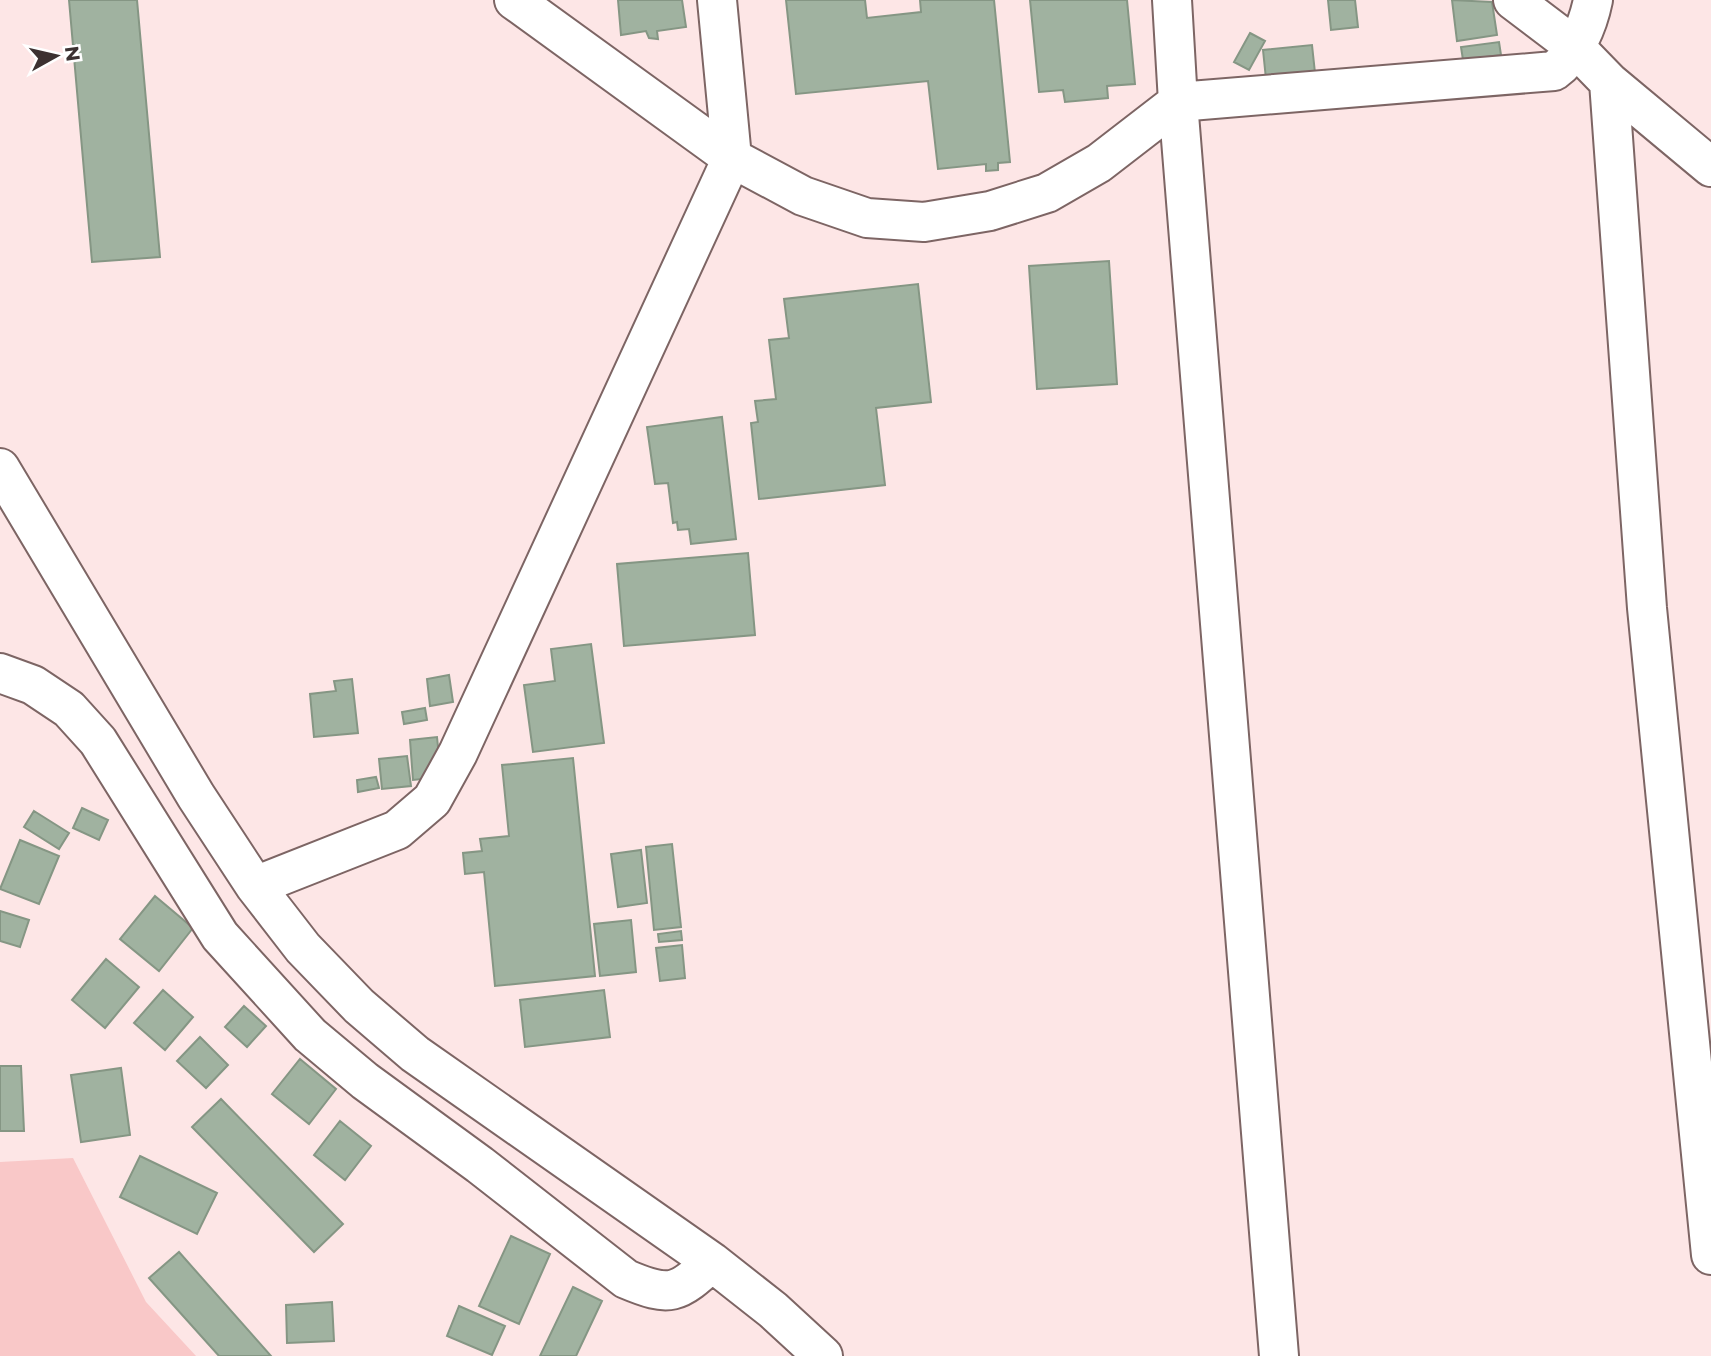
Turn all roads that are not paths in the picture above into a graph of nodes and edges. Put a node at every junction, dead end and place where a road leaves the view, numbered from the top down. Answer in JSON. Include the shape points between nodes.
{"nodes":[{"id":1,"x":514,"y":0,"type":"edge"},
{"id":2,"x":717,"y":0,"type":"edge"},
{"id":3,"x":1172,"y":0,"type":"edge"},
{"id":4,"x":1514,"y":0,"type":"edge"},
{"id":5,"x":1593,"y":0,"type":"edge"},
{"id":6,"x":1575,"y":47,"type":"junction"},
{"id":7,"x":1609,"y":82,"type":"junction"},
{"id":8,"x":1178,"y":102,"type":"junction"},
{"id":9,"x":732,"y":158,"type":"junction"},
{"id":10,"x":1711,"y":167,"type":"edge"},
{"id":11,"x":0,"y":468,"type":"edge"},
{"id":12,"x":0,"y":673,"type":"edge"},
{"id":13,"x":255,"y":886,"type":"junction"},
{"id":14,"x":1711,"y":1255,"type":"edge"},
{"id":15,"x":712,"y":1262,"type":"junction"},
{"id":16,"x":1279,"y":1344,"type":"edge"},
{"id":17,"x":823,"y":1356,"type":"edge"}],
"edges":[{"from":1,"to":9,"type":"street"},
{"from":2,"to":9,"type":"street"},
{"from":3,"to":8,"type":"street"},
{"from":4,"to":6,"type":"street"},
{"from":5,"to":6,"type":"street"},
{"from":6,"to":7,"type":"street"},
{"from":6,"to":8,"type":"street","via":[[1567,62],[1554,71]]},
{"from":7,"to":10,"type":"street"},
{"from":7,"to":14,"type":"street","via":[[1647,608]]},
{"from":8,"to":9,"type":"street","via":[[1099,163],[1047,193],[990,211],[925,222],[867,218],[803,196]]},
{"from":8,"to":16,"type":"street"},
{"from":9,"to":13,"type":"street","via":[[458,753],[432,800],[397,830]]},
{"from":11,"to":13,"type":"street"},
{"from":12,"to":15,"type":"street","via":[[33,685],[69,709],[98,741],[220,936],[310,1035],[356,1074],[626,1279],[666,1292],[685,1287]]},
{"from":13,"to":15,"type":"street","via":[[303,948],[359,1006],[415,1054]]},
{"from":15,"to":17,"type":"street"}]}
